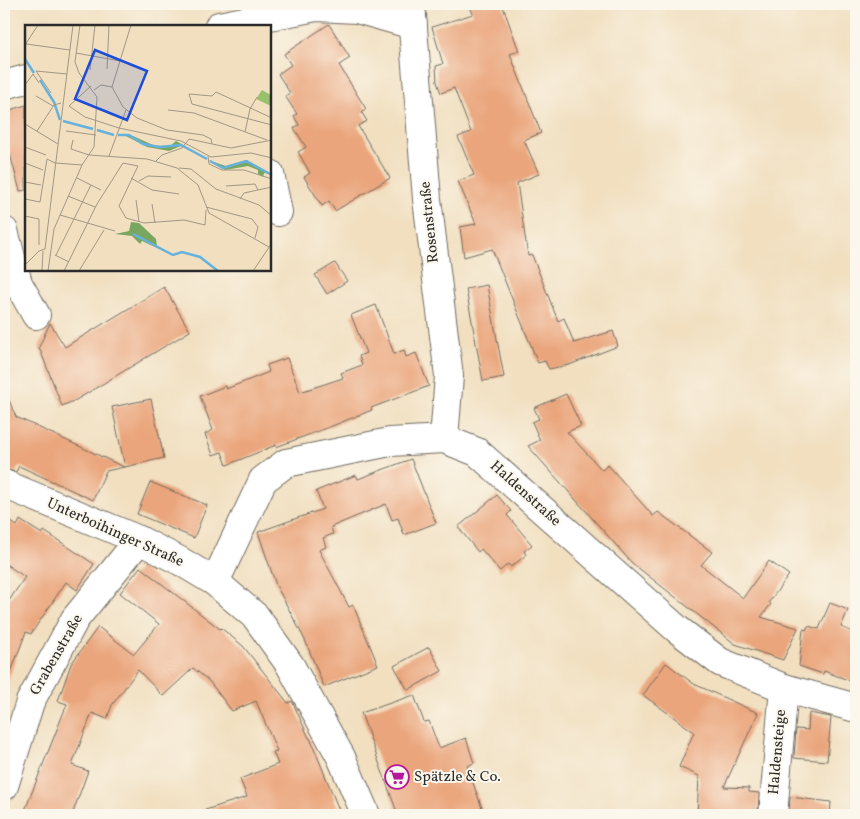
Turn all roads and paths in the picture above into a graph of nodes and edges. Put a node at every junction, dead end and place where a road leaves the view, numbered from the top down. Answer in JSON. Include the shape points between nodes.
{"nodes":[{"id":1,"x":412,"y":15,"type":"edge"},
{"id":2,"x":227,"y":20,"type":"edge"},
{"id":3,"x":25,"y":79,"type":"edge"},
{"id":4,"x":4,"y":85,"type":"edge"},
{"id":5,"x":271,"y":179,"type":"edge"},
{"id":6,"x":278,"y":212,"type":"dead end"},
{"id":7,"x":4,"y":231,"type":"edge"},
{"id":8,"x":36,"y":315,"type":"dead end"},
{"id":9,"x":444,"y":439,"type":"junction"},
{"id":10,"x":4,"y":484,"type":"edge"},
{"id":11,"x":139,"y":540,"type":"junction"},
{"id":12,"x":215,"y":582,"type":"junction"},
{"id":13,"x":784,"y":688,"type":"junction"},
{"id":14,"x":856,"y":708,"type":"edge"},
{"id":15,"x":4,"y":786,"type":"edge"},
{"id":16,"x":366,"y":815,"type":"edge"},
{"id":17,"x":773,"y":815,"type":"edge"}],
"edges":[{"from":1,"to":2,"type":"street","via":[[316,7]]},
{"from":1,"to":9,"type":"street","name":"Rosenstraße","via":[[427,199],[449,376]]},
{"from":3,"to":4,"type":"street"},
{"from":5,"to":6,"type":"street"},
{"from":7,"to":8,"type":"street","via":[[18,283]]},
{"from":9,"to":12,"type":"street","name":"Haldenstraße","via":[[390,442],[286,463],[263,480]]},
{"from":9,"to":13,"type":"street","name":"Haldenstraße","via":[[477,452],[720,662]]},
{"from":10,"to":11,"type":"street","name":"Unterboihinger Straße"},
{"from":11,"to":12,"type":"street","name":"Unterboihinger Straße"},
{"from":11,"to":15,"type":"street","name":"Grabenstraße","via":[[75,619],[30,702]]},
{"from":12,"to":16,"type":"street","name":"Unterboihinger Straße","via":[[256,617],[290,665],[341,757]]},
{"from":13,"to":14,"type":"street","name":"Haldenstraße"},
{"from":13,"to":17,"type":"street","name":"Haldensteige"}]}
